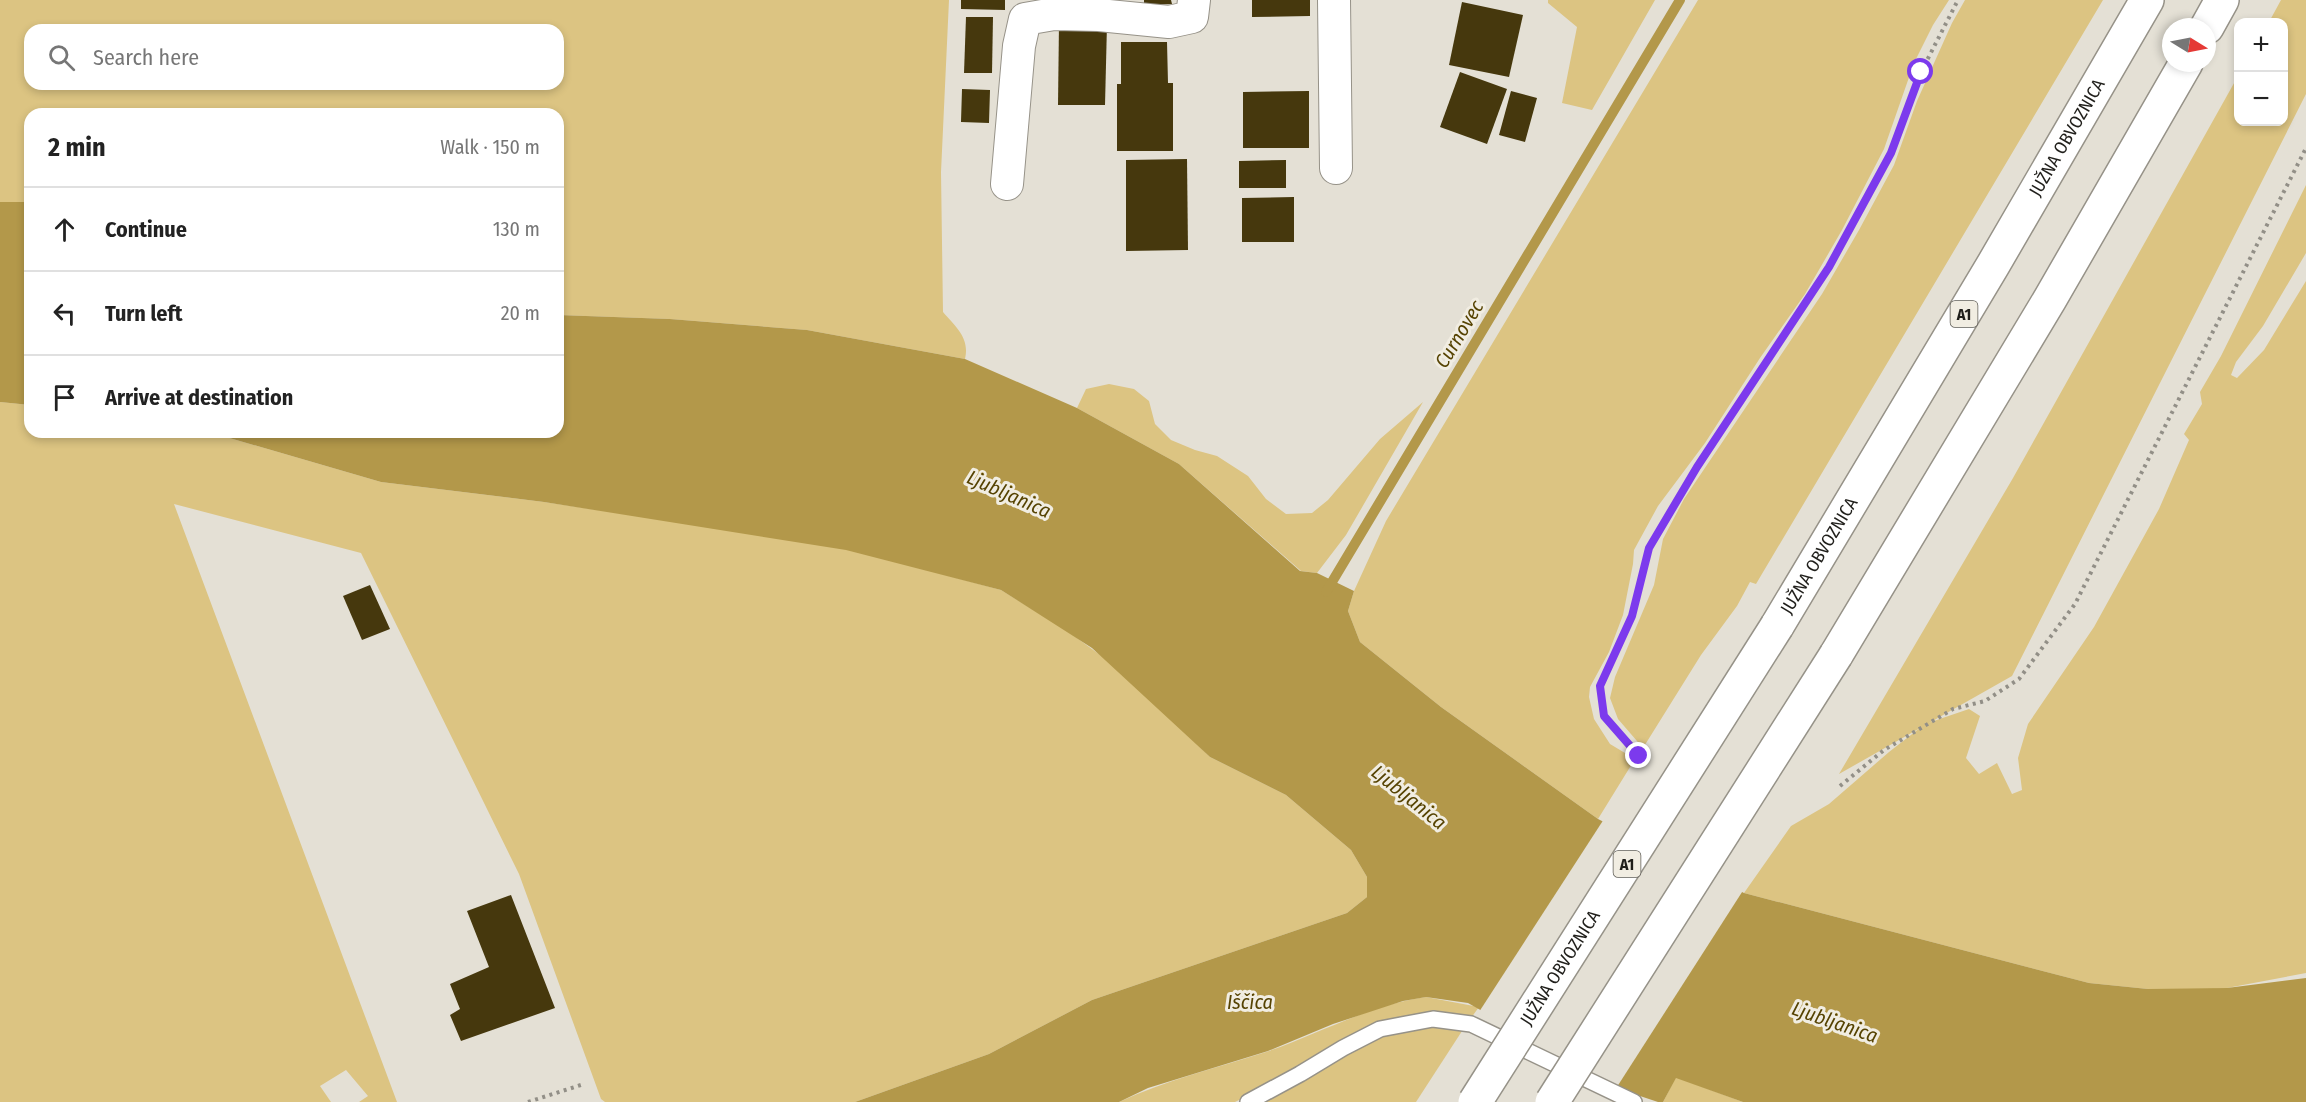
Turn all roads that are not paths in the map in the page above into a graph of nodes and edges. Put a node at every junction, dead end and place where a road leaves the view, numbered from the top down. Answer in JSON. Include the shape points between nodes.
{"nodes":[{"id":1,"x":1194,"y":0,"type":"edge"},
{"id":2,"x":1334,"y":0,"type":"edge"},
{"id":3,"x":2147,"y":0,"type":"edge"},
{"id":4,"x":2222,"y":0,"type":"edge"},
{"id":5,"x":2212,"y":18,"type":"edge"},
{"id":6,"x":2181,"y":72,"type":"edge"},
{"id":7,"x":1336,"y":168,"type":"dead end"},
{"id":8,"x":1007,"y":184,"type":"dead end"},
{"id":9,"x":1248,"y":1102,"type":"edge"},
{"id":10,"x":1476,"y":1102,"type":"edge"},
{"id":11,"x":1552,"y":1102,"type":"edge"},
{"id":12,"x":1634,"y":1102,"type":"edge"}],
"edges":[{"from":1,"to":8,"type":"street","via":[[1192,17],[1169,22],[1054,14],[1025,19],[1019,46]]},
{"from":2,"to":7,"type":"street"},
{"from":3,"to":10,"type":"highway","name":"JUŽNA OBVOZNICA","number":"A1","bridge":true,"via":[[1777,626]]},
{"from":4,"to":5,"type":"highway"},
{"from":6,"to":11,"type":"highway","bridge":true,"via":[[1836,655]]},
{"from":9,"to":12,"type":"lane","via":[[1380,1029],[1433,1019],[1472,1024]]}]}
